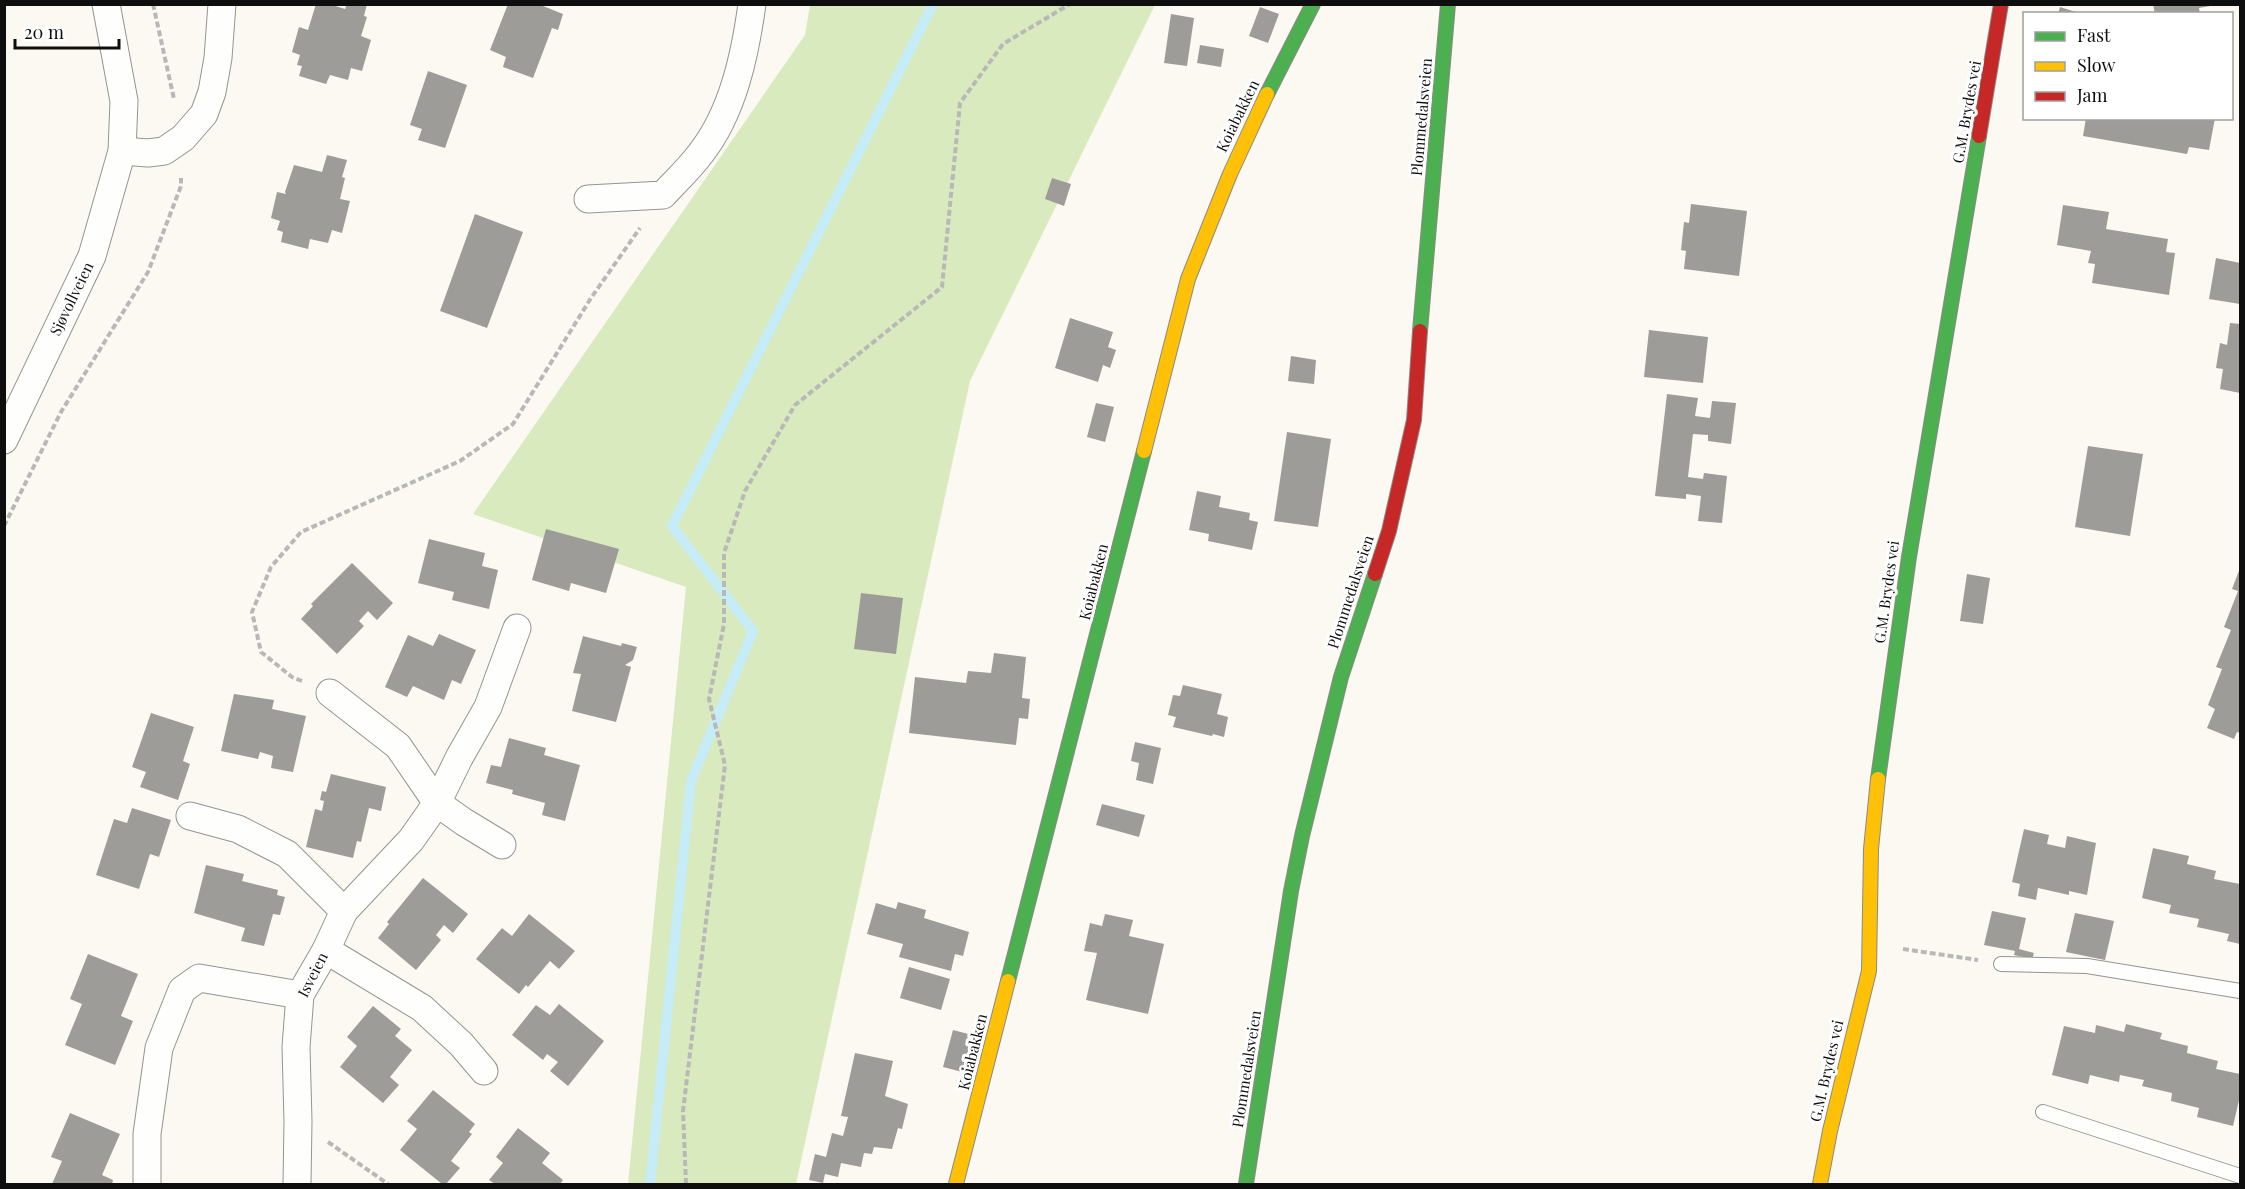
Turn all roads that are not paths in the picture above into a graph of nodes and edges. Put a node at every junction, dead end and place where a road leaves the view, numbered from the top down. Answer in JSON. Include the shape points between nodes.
{"nodes":[{"id":1,"x":106,"y":4,"type":"edge"},
{"id":2,"x":222,"y":4,"type":"edge"},
{"id":3,"x":752,"y":4,"type":"edge"},
{"id":4,"x":1313,"y":4,"type":"edge"},
{"id":5,"x":1448,"y":4,"type":"edge"},
{"id":6,"x":2001,"y":4,"type":"edge"},
{"id":7,"x":122,"y":151,"type":"junction"},
{"id":8,"x":588,"y":199,"type":"dead end"},
{"id":9,"x":4,"y":440,"type":"edge"},
{"id":10,"x":517,"y":628,"type":"dead end"},
{"id":11,"x":330,"y":693,"type":"road end"},
{"id":12,"x":437,"y":803,"type":"junction"},
{"id":13,"x":190,"y":816,"type":"dead end"},
{"id":14,"x":502,"y":845,"type":"dead end"},
{"id":15,"x":344,"y":911,"type":"junction"},
{"id":16,"x":326,"y":950,"type":"junction"},
{"id":17,"x":2001,"y":964,"type":"road end"},
{"id":18,"x":2241,"y":991,"type":"edge"},
{"id":19,"x":300,"y":994,"type":"junction"},
{"id":20,"x":484,"y":1071,"type":"dead end"},
{"id":21,"x":2043,"y":1112,"type":"dead end"},
{"id":22,"x":2241,"y":1176,"type":"edge"},
{"id":23,"x":147,"y":1185,"type":"edge"},
{"id":24,"x":297,"y":1185,"type":"edge"},
{"id":25,"x":956,"y":1185,"type":"edge"},
{"id":26,"x":1246,"y":1185,"type":"edge"},
{"id":27,"x":1820,"y":1185,"type":"edge"}],
"edges":[{"from":1,"to":7,"type":"street","name":"Sjøvollveien","via":[[124,101]]},
{"from":2,"to":7,"type":"street","via":[[218,58],[204,114],[183,138],[164,151]]},
{"from":3,"to":8,"type":"street","via":[[729,105],[702,153],[663,195]]},
{"from":4,"to":25,"type":"street","name":"Koiabakken","via":[[1228,175],[1188,279]]},
{"from":5,"to":26,"type":"street","name":"Plommedalsveien","via":[[1414,420],[1389,531],[1341,677],[1302,836]]},
{"from":6,"to":27,"type":"street","name":"G.M. Brydes vei","via":[[1883,735],[1871,849],[1869,971]]},
{"from":7,"to":9,"type":"street","name":"Sjøvollveien","via":[[93,256]]},
{"from":10,"to":12,"type":"street","name":"Isveien","via":[[488,707]]},
{"from":11,"to":12,"type":"street","via":[[398,746]]},
{"from":12,"to":14,"type":"street"},
{"from":12,"to":15,"type":"street","name":"Isveien","via":[[411,840]]},
{"from":13,"to":15,"type":"street","via":[[238,828],[287,854]]},
{"from":15,"to":16,"type":"street","name":"Isveien"},
{"from":16,"to":19,"type":"street","name":"Isveien"},
{"from":16,"to":20,"type":"street","via":[[422,1008]]},
{"from":17,"to":18,"type":"lane","via":[[2087,966]]},
{"from":19,"to":23,"type":"street","via":[[199,978],[182,990],[159,1048],[147,1134]]},
{"from":19,"to":24,"type":"street","name":"Isveien","via":[[296,1047]]},
{"from":21,"to":22,"type":"lane"}]}
